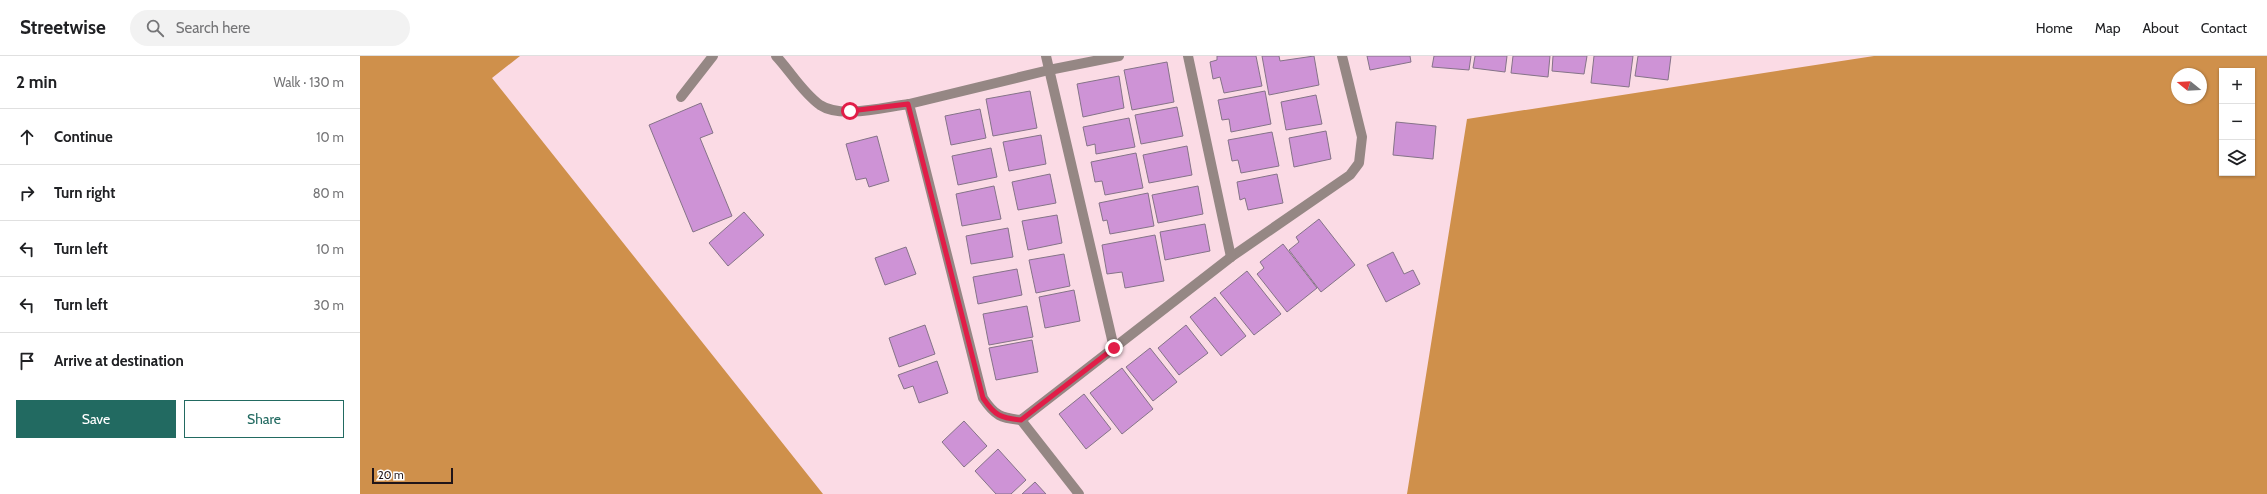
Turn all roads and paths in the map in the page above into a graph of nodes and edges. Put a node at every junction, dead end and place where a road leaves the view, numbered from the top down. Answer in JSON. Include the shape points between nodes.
{"nodes":[{"id":1,"x":713,"y":56,"type":"edge"},
{"id":2,"x":776,"y":56,"type":"edge"},
{"id":3,"x":1046,"y":56,"type":"edge"},
{"id":4,"x":1119,"y":56,"type":"edge"},
{"id":5,"x":1188,"y":56,"type":"edge"},
{"id":6,"x":1342,"y":56,"type":"edge"},
{"id":7,"x":1049,"y":70,"type":"junction"},
{"id":8,"x":682,"y":97,"type":"dead end"},
{"id":9,"x":908,"y":104,"type":"junction"},
{"id":10,"x":1231,"y":256,"type":"junction"},
{"id":11,"x":1114,"y":348,"type":"junction"},
{"id":12,"x":1021,"y":420,"type":"junction"},
{"id":13,"x":1079,"y":494,"type":"edge"}],
"edges":[{"from":1,"to":8,"type":"street"},
{"from":2,"to":9,"type":"street","via":[[802,88],[820,105],[836,111]]},
{"from":3,"to":7,"type":"street"},
{"from":4,"to":7,"type":"street"},
{"from":5,"to":10,"type":"street"},
{"from":6,"to":10,"type":"street","via":[[1362,137],[1359,163],[1350,175]]},
{"from":7,"to":9,"type":"street"},
{"from":7,"to":11,"type":"street"},
{"from":9,"to":12,"type":"street","via":[[983,398],[992,412],[1005,418]]},
{"from":10,"to":11,"type":"street"},
{"from":11,"to":12,"type":"street"},
{"from":12,"to":13,"type":"street"}]}
